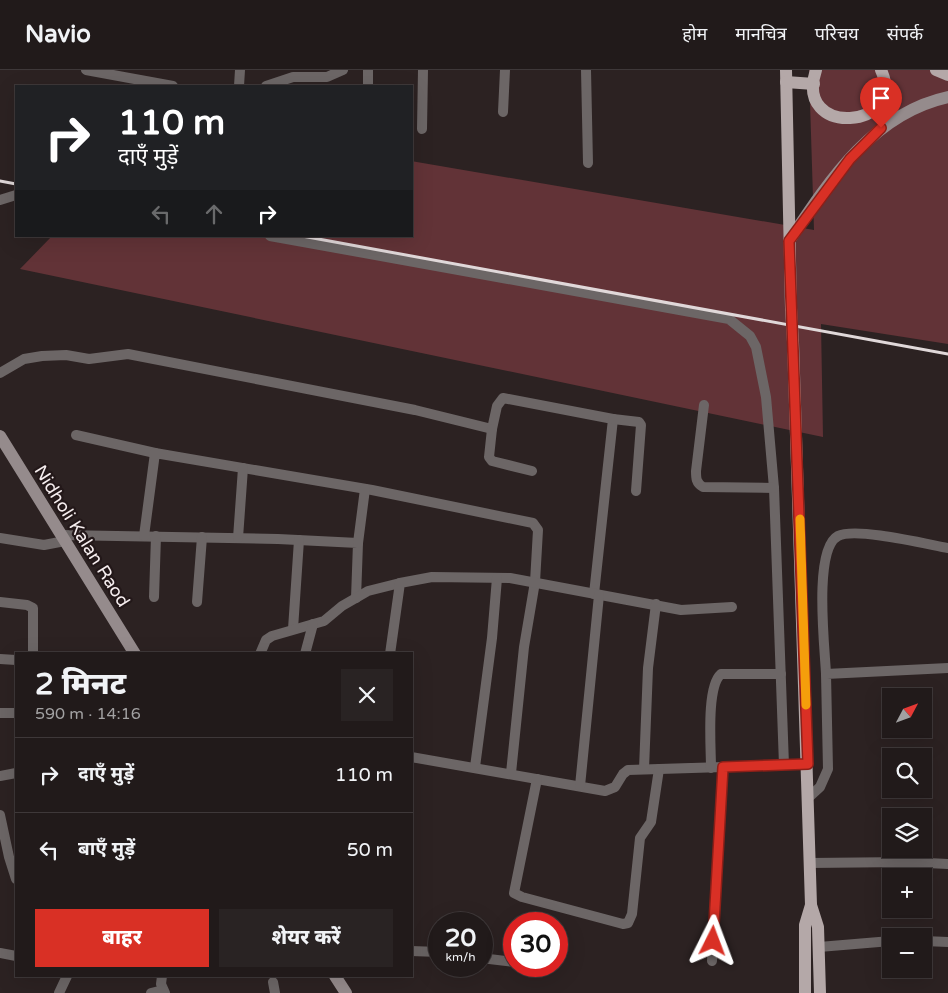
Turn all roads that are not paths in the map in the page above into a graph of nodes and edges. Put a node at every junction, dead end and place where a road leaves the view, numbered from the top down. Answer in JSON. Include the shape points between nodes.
{"nodes":[{"id":1,"x":86,"y":70,"type":"edge"},
{"id":2,"x":240,"y":70,"type":"edge"},
{"id":3,"x":343,"y":70,"type":"edge"},
{"id":4,"x":368,"y":70,"type":"edge"},
{"id":5,"x":423,"y":70,"type":"edge"},
{"id":6,"x":505,"y":70,"type":"edge"},
{"id":7,"x":586,"y":70,"type":"edge"},
{"id":8,"x":816,"y":70,"type":"edge"},
{"id":9,"x":881,"y":70,"type":"edge"},
{"id":10,"x":936,"y":70,"type":"edge"},
{"id":11,"x":948,"y":75,"type":"edge"},
{"id":12,"x":786,"y":76,"type":"edge"},
{"id":13,"x":814,"y":84,"type":"junction"},
{"id":14,"x":168,"y":85,"type":"edge"},
{"id":15,"x":239,"y":85,"type":"edge"},
{"id":16,"x":269,"y":85,"type":"edge"},
{"id":17,"x":368,"y":85,"type":"edge"},
{"id":18,"x":948,"y":97,"type":"edge"},
{"id":19,"x":878,"y":104,"type":"junction"},
{"id":20,"x":503,"y":112,"type":"dead end"},
{"id":21,"x":893,"y":118,"type":"junction"},
{"id":22,"x":422,"y":129,"type":"dead end"},
{"id":23,"x":588,"y":163,"type":"dead end"},
{"id":24,"x":15,"y":195,"type":"edge"},
{"id":25,"x":0,"y":200,"type":"edge"},
{"id":26,"x":276,"y":237,"type":"edge"},
{"id":27,"x":789,"y":241,"type":"junction"},
{"id":28,"x":0,"y":373,"type":"edge"},
{"id":29,"x":704,"y":405,"type":"dead end"},
{"id":30,"x":613,"y":419,"type":"junction"},
{"id":31,"x":492,"y":429,"type":"junction"},
{"id":32,"x":76,"y":435,"type":"dead end"},
{"id":33,"x":0,"y":436,"type":"edge"},
{"id":34,"x":155,"y":452,"type":"junction"},
{"id":35,"x":243,"y":468,"type":"junction"},
{"id":36,"x":532,"y":471,"type":"dead end"},
{"id":37,"x":774,"y":488,"type":"junction"},
{"id":38,"x":365,"y":489,"type":"junction"},
{"id":39,"x":636,"y":491,"type":"dead end"},
{"id":40,"x":144,"y":536,"type":"junction"},
{"id":41,"x":156,"y":536,"type":"junction"},
{"id":42,"x":202,"y":537,"type":"junction"},
{"id":43,"x":0,"y":538,"type":"edge"},
{"id":44,"x":63,"y":538,"type":"junction"},
{"id":45,"x":238,"y":538,"type":"junction"},
{"id":46,"x":299,"y":540,"type":"junction"},
{"id":47,"x":358,"y":543,"type":"junction"},
{"id":48,"x":948,"y":548,"type":"edge"},
{"id":49,"x":497,"y":578,"type":"junction"},
{"id":50,"x":400,"y":582,"type":"junction"},
{"id":51,"x":535,"y":582,"type":"junction"},
{"id":52,"x":597,"y":595,"type":"junction"},
{"id":53,"x":154,"y":596,"type":"dead end"},
{"id":54,"x":356,"y":598,"type":"junction"},
{"id":55,"x":0,"y":602,"type":"edge"},
{"id":56,"x":197,"y":602,"type":"dead end"},
{"id":57,"x":656,"y":604,"type":"junction"},
{"id":58,"x":732,"y":607,"type":"dead end"},
{"id":59,"x":313,"y":624,"type":"junction"},
{"id":60,"x":293,"y":629,"type":"junction"},
{"id":61,"x":33,"y":652,"type":"edge"},
{"id":62,"x":133,"y":652,"type":"edge"},
{"id":63,"x":261,"y":652,"type":"edge"},
{"id":64,"x":306,"y":652,"type":"edge"},
{"id":65,"x":390,"y":652,"type":"edge"},
{"id":66,"x":0,"y":659,"type":"edge"},
{"id":67,"x":15,"y":660,"type":"edge"},
{"id":68,"x":948,"y":668,"type":"edge"},
{"id":69,"x":781,"y":674,"type":"junction"},
{"id":70,"x":826,"y":674,"type":"junction"},
{"id":71,"x":15,"y":713,"type":"edge"},
{"id":72,"x":0,"y":714,"type":"edge"},
{"id":73,"x":413,"y":757,"type":"edge"},
{"id":74,"x":808,"y":764,"type":"junction"},
{"id":75,"x":784,"y":766,"type":"junction"},
{"id":76,"x":475,"y":767,"type":"junction"},
{"id":77,"x":723,"y":767,"type":"junction"},
{"id":78,"x":711,"y":768,"type":"junction"},
{"id":79,"x":644,"y":769,"type":"junction"},
{"id":80,"x":659,"y":769,"type":"junction"},
{"id":81,"x":15,"y":773,"type":"edge"},
{"id":82,"x":511,"y":773,"type":"junction"},
{"id":83,"x":0,"y":776,"type":"edge"},
{"id":84,"x":537,"y":779,"type":"junction"},
{"id":85,"x":580,"y":786,"type":"junction"},
{"id":86,"x":808,"y":798,"type":"junction"},
{"id":87,"x":0,"y":814,"type":"edge"},
{"id":88,"x":810,"y":863,"type":"junction"},
{"id":89,"x":14,"y":864,"type":"edge"},
{"id":90,"x":948,"y":864,"type":"edge"},
{"id":91,"x":810,"y":905,"type":"junction"},
{"id":92,"x":932,"y":941,"type":"edge"},
{"id":93,"x":882,"y":942,"type":"edge"},
{"id":94,"x":948,"y":942,"type":"edge"},
{"id":95,"x":819,"y":947,"type":"junction"},
{"id":96,"x":413,"y":951,"type":"edge"},
{"id":97,"x":428,"y":952,"type":"edge"},
{"id":98,"x":0,"y":953,"type":"edge"},
{"id":99,"x":15,"y":956,"type":"edge"},
{"id":100,"x":712,"y":961,"type":"dead end"},
{"id":101,"x":67,"y":977,"type":"edge"},
{"id":102,"x":162,"y":977,"type":"edge"},
{"id":103,"x":336,"y":977,"type":"edge"},
{"id":104,"x":273,"y":982,"type":"dead end"},
{"id":105,"x":164,"y":992,"type":"edge"},
{"id":106,"x":59,"y":993,"type":"edge"},
{"id":107,"x":151,"y":993,"type":"edge"},
{"id":108,"x":275,"y":993,"type":"edge"},
{"id":109,"x":346,"y":993,"type":"edge"},
{"id":110,"x":805,"y":993,"type":"edge"},
{"id":111,"x":820,"y":993,"type":"edge"}],
"edges":[{"from":1,"to":14,"type":"street"},
{"from":2,"to":15,"type":"street"},
{"from":3,"to":16,"type":"street","via":[[326,78],[293,77]]},
{"from":4,"to":17,"type":"street"},
{"from":5,"to":22,"type":"street"},
{"from":6,"to":20,"type":"street"},
{"from":7,"to":23,"type":"street"},
{"from":8,"to":13,"type":"main road"},
{"from":9,"to":19,"type":"main road","via":[[884,84]]},
{"from":10,"to":11,"type":"main road"},
{"from":12,"to":13,"type":"main road"},
{"from":12,"to":27,"type":"main road"},
{"from":13,"to":19,"type":"main road","via":[[816,98],[822,108],[840,119],[862,118]]},
{"from":18,"to":21,"type":"street","via":[[929,101]]},
{"from":19,"to":21,"type":"street"},
{"from":21,"to":27,"type":"street","via":[[850,159]]},
{"from":24,"to":25,"type":"street"},
{"from":26,"to":37,"type":"street","via":[[729,319],[750,336],[756,347],[766,397]]},
{"from":27,"to":74,"type":"main road","bridge":true},
{"from":28,"to":31,"type":"street","via":[[24,359],[42,356],[66,355],[89,359],[128,354],[415,410]]},
{"from":29,"to":37,"type":"street","via":[[696,471],[699,484],[703,487]]},
{"from":30,"to":31,"type":"street","via":[[503,398],[497,406]]},
{"from":30,"to":39,"type":"street","via":[[639,422],[642,427]]},
{"from":30,"to":52,"type":"street"},
{"from":31,"to":36,"type":"street","via":[[489,456],[492,461]]},
{"from":32,"to":34,"type":"street"},
{"from":33,"to":44,"type":"street","name":"Nidholi Kalan Raod"},
{"from":34,"to":35,"type":"street"},
{"from":34,"to":40,"type":"street"},
{"from":35,"to":38,"type":"street"},
{"from":35,"to":45,"type":"street"},
{"from":37,"to":69,"type":"street"},
{"from":38,"to":47,"type":"street"},
{"from":38,"to":51,"type":"street","via":[[533,523],[538,530]]},
{"from":40,"to":41,"type":"street"},
{"from":40,"to":44,"type":"street"},
{"from":41,"to":42,"type":"street"},
{"from":41,"to":53,"type":"street"},
{"from":42,"to":45,"type":"street"},
{"from":42,"to":56,"type":"street"},
{"from":43,"to":44,"type":"street","via":[[44,545]]},
{"from":44,"to":62,"type":"street","name":"Nidholi Kalan Raod"},
{"from":45,"to":46,"type":"street"},
{"from":46,"to":47,"type":"street"},
{"from":46,"to":60,"type":"street"},
{"from":47,"to":54,"type":"street"},
{"from":48,"to":70,"type":"street","via":[[863,534],[838,536],[832,542],[826,561],[822,598]]},
{"from":49,"to":50,"type":"street","via":[[432,577]]},
{"from":49,"to":51,"type":"street"},
{"from":49,"to":76,"type":"street"},
{"from":50,"to":54,"type":"street"},
{"from":50,"to":65,"type":"street"},
{"from":51,"to":52,"type":"street"},
{"from":51,"to":82,"type":"street","via":[[524,648]]},
{"from":52,"to":57,"type":"street"},
{"from":52,"to":85,"type":"street"},
{"from":54,"to":59,"type":"street","via":[[324,621]]},
{"from":55,"to":61,"type":"street","via":[[33,608]]},
{"from":57,"to":58,"type":"street","via":[[681,610]]},
{"from":57,"to":79,"type":"street","via":[[648,668]]},
{"from":59,"to":60,"type":"street"},
{"from":59,"to":64,"type":"street"},
{"from":60,"to":63,"type":"street","via":[[266,640]]},
{"from":66,"to":67,"type":"street"},
{"from":68,"to":70,"type":"street"},
{"from":69,"to":75,"type":"street"},
{"from":69,"to":78,"type":"street","via":[[721,674],[718,677],[712,702]]},
{"from":70,"to":86,"type":"street","via":[[828,769],[820,787]]},
{"from":71,"to":72,"type":"street"},
{"from":73,"to":76,"type":"street"},
{"from":74,"to":75,"type":"street"},
{"from":74,"to":86,"type":"main road"},
{"from":75,"to":77,"type":"street"},
{"from":76,"to":82,"type":"street"},
{"from":77,"to":78,"type":"street"},
{"from":77,"to":100,"type":"street"},
{"from":78,"to":80,"type":"street"},
{"from":79,"to":80,"type":"street"},
{"from":79,"to":85,"type":"street","via":[[628,770],[612,789]]},
{"from":80,"to":84,"type":"street","via":[[651,822],[640,838],[632,914],[628,923],[623,924],[522,898],[514,893]]},
{"from":81,"to":83,"type":"street"},
{"from":82,"to":84,"type":"street"},
{"from":84,"to":85,"type":"street"},
{"from":86,"to":88,"type":"main road"},
{"from":87,"to":89,"type":"street"},
{"from":88,"to":90,"type":"street"},
{"from":88,"to":91,"type":"main road"},
{"from":91,"to":95,"type":"main road","via":[[818,926]]},
{"from":91,"to":110,"type":"main road","via":[[805,925]]},
{"from":92,"to":94,"type":"street"},
{"from":93,"to":95,"type":"street"},
{"from":95,"to":111,"type":"main road"},
{"from":96,"to":97,"type":"street"},
{"from":98,"to":99,"type":"street"},
{"from":101,"to":106,"type":"street"},
{"from":102,"to":105,"type":"street"},
{"from":103,"to":109,"type":"street"},
{"from":104,"to":108,"type":"street"},
{"from":105,"to":107,"type":"street"}]}
